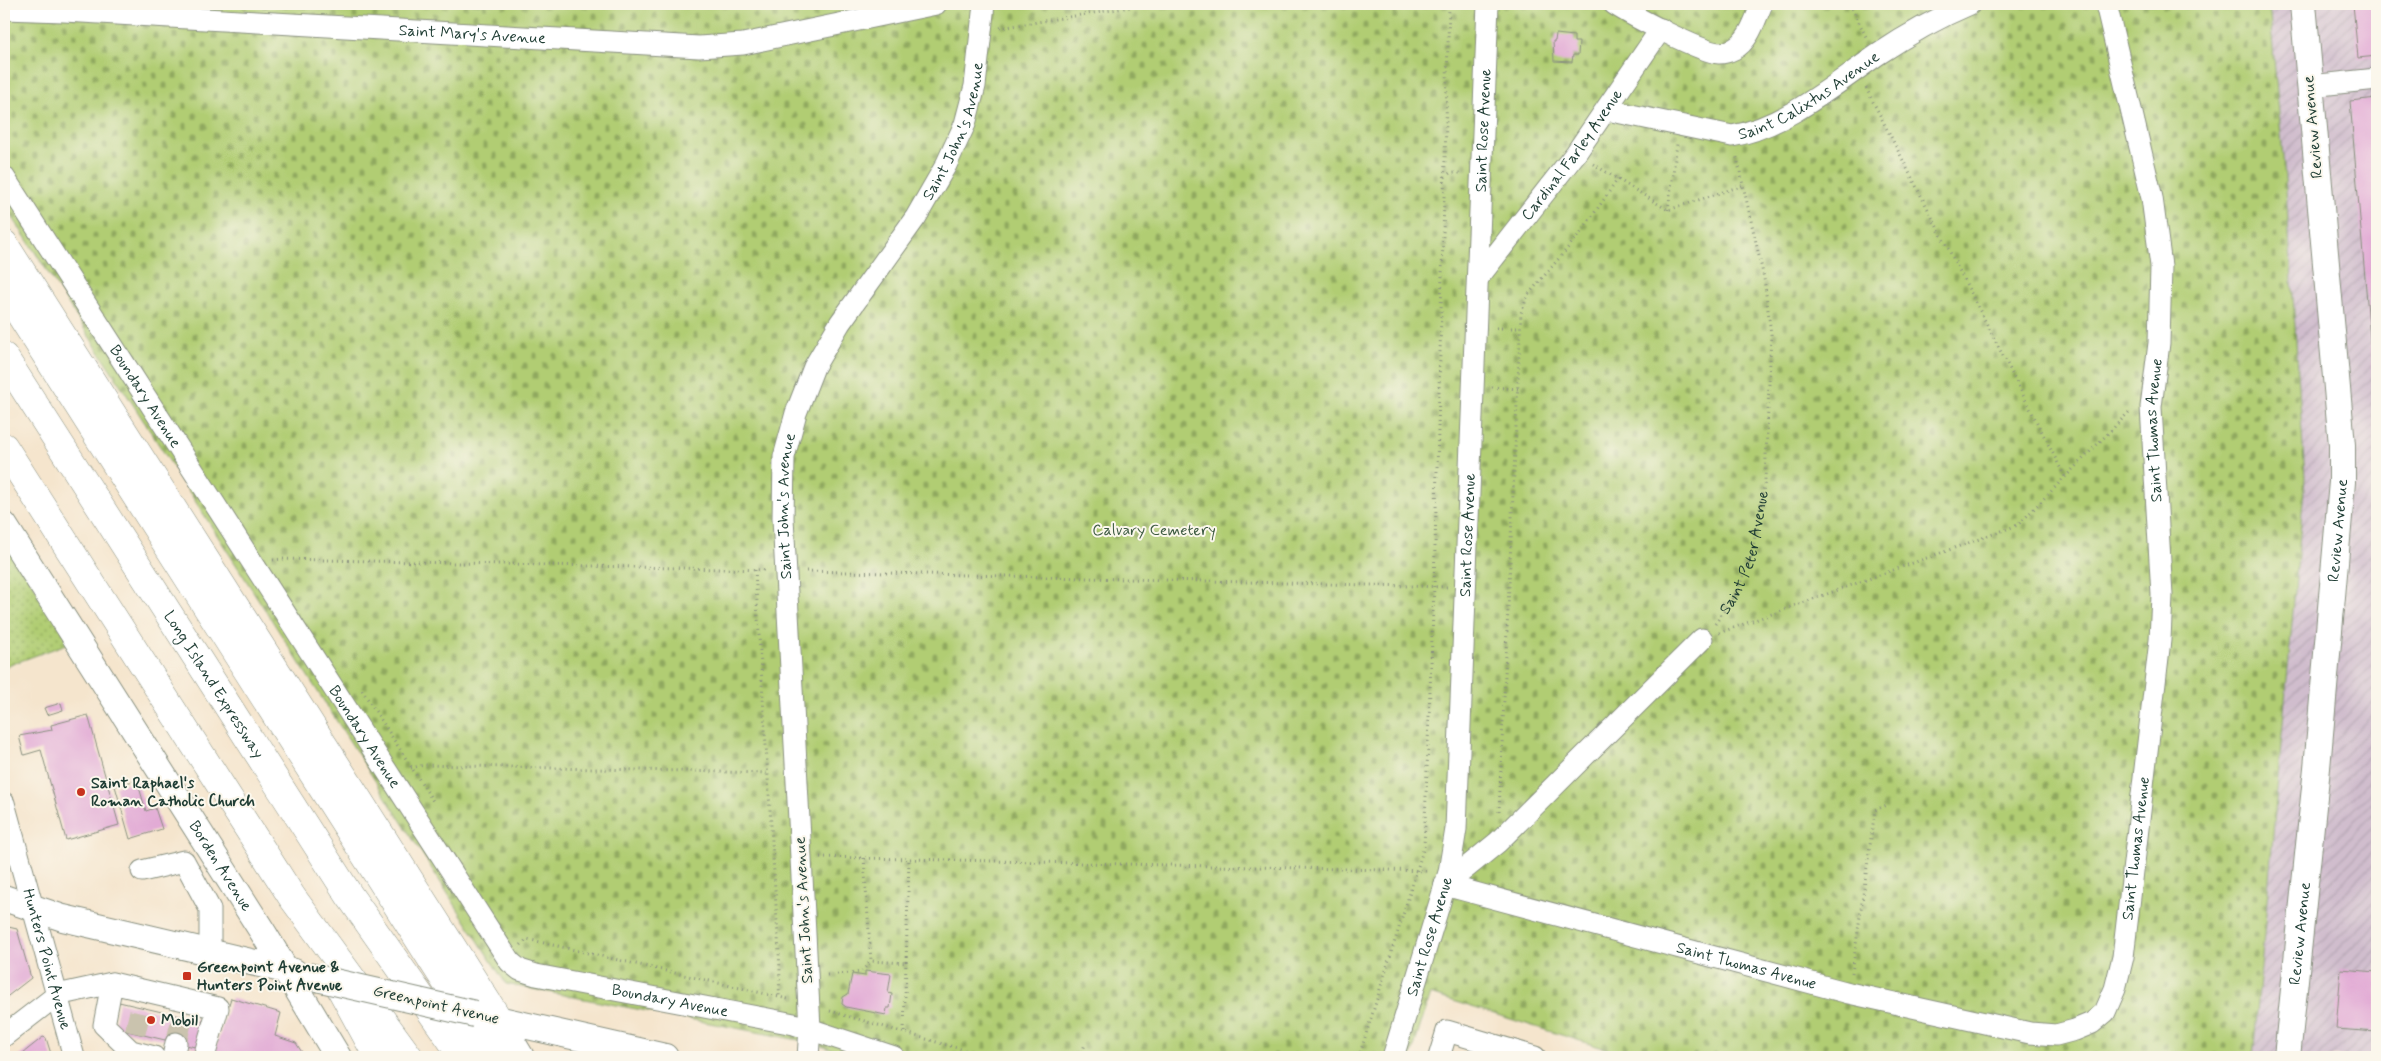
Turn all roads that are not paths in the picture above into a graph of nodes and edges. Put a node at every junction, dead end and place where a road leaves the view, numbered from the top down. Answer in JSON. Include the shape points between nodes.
{"nodes":[{"id":1,"x":936,"y":4,"type":"edge"},
{"id":2,"x":984,"y":4,"type":"edge"},
{"id":3,"x":1488,"y":4,"type":"edge"},
{"id":4,"x":1614,"y":4,"type":"edge"},
{"id":5,"x":1762,"y":4,"type":"edge"},
{"id":6,"x":1970,"y":4,"type":"edge"},
{"id":7,"x":2106,"y":4,"type":"edge"},
{"id":8,"x":2302,"y":4,"type":"edge"},
{"id":9,"x":65,"y":7,"type":"edge"},
{"id":10,"x":4,"y":10,"type":"edge"},
{"id":11,"x":1661,"y":29,"type":"junction"},
{"id":12,"x":2377,"y":78,"type":"edge"},
{"id":13,"x":2310,"y":86,"type":"junction"},
{"id":14,"x":1607,"y":110,"type":"junction"},
{"id":15,"x":4,"y":177,"type":"edge"},
{"id":16,"x":4,"y":244,"type":"edge"},
{"id":17,"x":1478,"y":278,"type":"junction"},
{"id":18,"x":4,"y":289,"type":"edge"},
{"id":19,"x":4,"y":358,"type":"edge"},
{"id":20,"x":4,"y":446,"type":"edge"},
{"id":21,"x":4,"y":525,"type":"edge"},
{"id":22,"x":1702,"y":640,"type":"road end"},
{"id":23,"x":4,"y":803,"type":"edge"},
{"id":24,"x":142,"y":871,"type":"dead end"},
{"id":25,"x":1447,"y":879,"type":"junction"},
{"id":26,"x":292,"y":897,"type":"junction"},
{"id":27,"x":4,"y":898,"type":"edge"},
{"id":28,"x":32,"y":907,"type":"junction"},
{"id":29,"x":210,"y":951,"type":"junction"},
{"id":30,"x":296,"y":972,"type":"junction"},
{"id":31,"x":112,"y":982,"type":"junction"},
{"id":32,"x":57,"y":995,"type":"junction"},
{"id":33,"x":486,"y":1017,"type":"junction"},
{"id":34,"x":810,"y":1028,"type":"junction"},
{"id":35,"x":4,"y":1036,"type":"edge"},
{"id":36,"x":74,"y":1057,"type":"edge"},
{"id":37,"x":154,"y":1057,"type":"edge"},
{"id":38,"x":204,"y":1057,"type":"edge"},
{"id":39,"x":338,"y":1057,"type":"edge"},
{"id":40,"x":378,"y":1057,"type":"edge"},
{"id":41,"x":409,"y":1057,"type":"edge"},
{"id":42,"x":463,"y":1057,"type":"edge"},
{"id":43,"x":494,"y":1057,"type":"edge"},
{"id":44,"x":521,"y":1057,"type":"edge"},
{"id":45,"x":666,"y":1057,"type":"edge"},
{"id":46,"x":808,"y":1057,"type":"edge"},
{"id":47,"x":894,"y":1057,"type":"edge"},
{"id":48,"x":1393,"y":1057,"type":"edge"},
{"id":49,"x":1439,"y":1057,"type":"edge"},
{"id":50,"x":1535,"y":1057,"type":"edge"},
{"id":51,"x":2287,"y":1057,"type":"edge"}],
"edges":[{"from":1,"to":9,"type":"street","name":"Saint Mary's Avenue","via":[[743,44],[699,47]]},
{"from":2,"to":34,"type":"street","name":"Saint John's Avenue","via":[[975,86],[957,142],[916,217],[814,367],[789,434],[782,479],[785,571]]},
{"from":3,"to":17,"type":"street","name":"Saint Rose Avenue"},
{"from":4,"to":11,"type":"street"},
{"from":5,"to":11,"type":"street","via":[[1747,37],[1720,53]]},
{"from":6,"to":14,"type":"street","name":"Saint Calixtus Avenue","via":[[1934,20],[1774,122],[1747,133],[1732,136]]},
{"from":7,"to":25,"type":"street","name":"Saint Thomas Avenue","via":[[2147,174],[2159,246],[2162,302],[2151,407],[2162,595],[2160,640],[2127,933],[2110,1002],[2098,1019],[2065,1033],[2045,1035],[2010,1029],[1849,993]]},
{"from":8,"to":13,"type":"main road","name":"Review Avenue"},
{"from":9,"to":10,"type":"street","name":"Saint Mary's Avenue"},
{"from":11,"to":14,"type":"street","name":"Cardinal Farley Avenue"},
{"from":12,"to":13,"type":"street"},
{"from":13,"to":51,"type":"main road","name":"Review Avenue","via":[[2342,445],[2342,482]]},
{"from":14,"to":17,"type":"street","name":"Cardinal Farley Avenue"},
{"from":15,"to":34,"type":"street","name":"Boundary Avenue","via":[[505,958],[514,966],[536,975]]},
{"from":16,"to":33,"type":"highway"},
{"from":17,"to":25,"type":"street","name":"Saint Rose Avenue","via":[[1456,829]]},
{"from":18,"to":43,"type":"highway"},
{"from":19,"to":42,"type":"highway","name":"Long Island Expressway","via":[[349,895]]},
{"from":20,"to":26,"type":"highway"},
{"from":21,"to":30,"type":"main road","name":"Borden Avenue"},
{"from":22,"to":25,"type":"street","via":[[1498,842]]},
{"from":23,"to":28,"type":"street","name":"Hunters Point Avenue"},
{"from":24,"to":29,"type":"street","via":[[184,861],[210,909]]},
{"from":25,"to":48,"type":"street","name":"Saint Rose Avenue"},
{"from":26,"to":40,"type":"highway"},
{"from":26,"to":41,"type":"highway"},
{"from":27,"to":28,"type":"main road","name":"Greenpoint Avenue"},
{"from":28,"to":29,"type":"main road","name":"Greenpoint Avenue","via":[[63,918]]},
{"from":28,"to":32,"type":"street","name":"Hunters Point Avenue"},
{"from":29,"to":30,"type":"main road","name":"Greenpoint Avenue"},
{"from":30,"to":33,"type":"main road","name":"Greenpoint Avenue","bridge":true},
{"from":30,"to":39,"type":"main road","name":"Borden Avenue"},
{"from":31,"to":32,"type":"street"},
{"from":31,"to":37,"type":"street","via":[[104,1025]]},
{"from":31,"to":38,"type":"street","via":[[142,999],[185,1009],[218,1008]]},
{"from":32,"to":35,"type":"street"},
{"from":32,"to":36,"type":"street","name":"Hunters Point Avenue"},
{"from":33,"to":44,"type":"main road"},
{"from":33,"to":45,"type":"main road","name":"Greenpoint Avenue"},
{"from":34,"to":46,"type":"street","name":"Saint John's Avenue"},
{"from":34,"to":47,"type":"street","name":"Boundary Avenue"},
{"from":49,"to":50,"type":"street","via":[[1447,1031]]}]}
